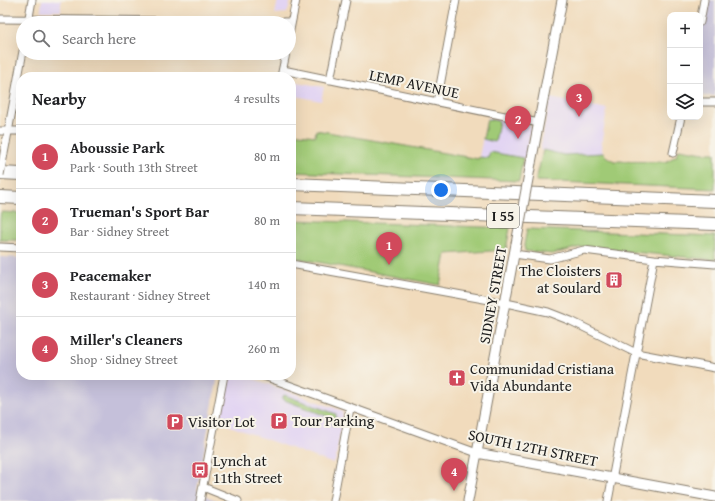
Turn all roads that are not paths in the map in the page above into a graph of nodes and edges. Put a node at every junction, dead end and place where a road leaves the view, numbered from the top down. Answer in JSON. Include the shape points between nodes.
{"nodes":[{"id":1,"x":32,"y":0,"type":"edge"},
{"id":2,"x":296,"y":0,"type":"edge"},
{"id":3,"x":346,"y":0,"type":"edge"},
{"id":4,"x":456,"y":0,"type":"edge"},
{"id":5,"x":562,"y":0,"type":"edge"},
{"id":6,"x":704,"y":0,"type":"edge"},
{"id":7,"x":702,"y":12,"type":"edge"},
{"id":8,"x":29,"y":16,"type":"edge"},
{"id":9,"x":293,"y":16,"type":"edge"},
{"id":10,"x":0,"y":19,"type":"edge"},
{"id":11,"x":16,"y":20,"type":"edge"},
{"id":12,"x":21,"y":60,"type":"edge"},
{"id":13,"x":285,"y":60,"type":"edge"},
{"id":14,"x":19,"y":72,"type":"edge"},
{"id":15,"x":282,"y":72,"type":"edge"},
{"id":16,"x":296,"y":75,"type":"edge"},
{"id":17,"x":330,"y":80,"type":"junction"},
{"id":18,"x":16,"y":88,"type":"edge"},
{"id":19,"x":437,"y":102,"type":"junction"},
{"id":20,"x":703,"y":102,"type":"edge"},
{"id":21,"x":715,"y":102,"type":"edge"},
{"id":22,"x":680,"y":120,"type":"edge"},
{"id":23,"x":539,"y":123,"type":"junction"},
{"id":24,"x":0,"y":131,"type":"edge"},
{"id":25,"x":8,"y":131,"type":"junction"},
{"id":26,"x":16,"y":131,"type":"edge"},
{"id":27,"x":672,"y":153,"type":"dead end"},
{"id":28,"x":0,"y":174,"type":"edge"},
{"id":29,"x":16,"y":174,"type":"edge"},
{"id":30,"x":296,"y":184,"type":"edge"},
{"id":31,"x":0,"y":197,"type":"edge"},
{"id":32,"x":16,"y":198,"type":"edge"},
{"id":33,"x":715,"y":201,"type":"edge"},
{"id":34,"x":296,"y":208,"type":"edge"},
{"id":35,"x":715,"y":224,"type":"edge"},
{"id":36,"x":0,"y":247,"type":"edge"},
{"id":37,"x":16,"y":248,"type":"edge"},
{"id":38,"x":514,"y":254,"type":"junction"},
{"id":39,"x":654,"y":259,"type":"junction"},
{"id":40,"x":715,"y":264,"type":"edge"},
{"id":41,"x":296,"y":265,"type":"edge"},
{"id":42,"x":506,"y":303,"type":"junction"},
{"id":43,"x":636,"y":353,"type":"junction"},
{"id":44,"x":715,"y":368,"type":"edge"},
{"id":45,"x":223,"y":380,"type":"edge"},
{"id":46,"x":274,"y":380,"type":"edge"},
{"id":47,"x":350,"y":408,"type":"junction"},
{"id":48,"x":477,"y":453,"type":"junction"},
{"id":49,"x":612,"y":479,"type":"junction"},
{"id":50,"x":202,"y":486,"type":"junction"},
{"id":51,"x":715,"y":497,"type":"edge"},
{"id":52,"x":200,"y":501,"type":"edge"},
{"id":53,"x":238,"y":501,"type":"edge"},
{"id":54,"x":333,"y":501,"type":"edge"},
{"id":55,"x":468,"y":501,"type":"edge"},
{"id":56,"x":608,"y":501,"type":"edge"}],
"edges":[{"from":1,"to":8,"type":"street"},
{"from":2,"to":9,"type":"street"},
{"from":3,"to":17,"type":"street"},
{"from":4,"to":19,"type":"street"},
{"from":5,"to":23,"type":"street","name":"SIDNEY STREET"},
{"from":6,"to":7,"type":"street"},
{"from":10,"to":11,"type":"street"},
{"from":12,"to":14,"type":"street"},
{"from":13,"to":15,"type":"street"},
{"from":16,"to":17,"type":"street","name":"LEMP AVENUE"},
{"from":17,"to":19,"type":"street","name":"LEMP AVENUE"},
{"from":18,"to":25,"type":"street"},
{"from":19,"to":23,"type":"street","name":"LEMP AVENUE"},
{"from":20,"to":21,"type":"street"},
{"from":22,"to":27,"type":"street"},
{"from":23,"to":38,"type":"street","name":"SIDNEY STREET","bridge":true},
{"from":24,"to":25,"type":"street"},
{"from":25,"to":26,"type":"street"},
{"from":25,"to":28,"type":"street","bridge":true},
{"from":28,"to":29,"type":"highway"},
{"from":30,"to":33,"type":"highway","number":"I 55"},
{"from":31,"to":32,"type":"highway"},
{"from":34,"to":35,"type":"highway","number":"I 55"},
{"from":36,"to":37,"type":"street"},
{"from":38,"to":39,"type":"street","via":[[550,259],[584,250]]},
{"from":38,"to":42,"type":"street","name":"SIDNEY STREET"},
{"from":39,"to":40,"type":"street"},
{"from":39,"to":43,"type":"street"},
{"from":41,"to":42,"type":"street"},
{"from":42,"to":43,"type":"street","via":[[548,312]]},
{"from":42,"to":48,"type":"street","name":"SIDNEY STREET"},
{"from":43,"to":44,"type":"street"},
{"from":43,"to":49,"type":"street"},
{"from":45,"to":50,"type":"street"},
{"from":46,"to":47,"type":"street","name":"SOUTH 12TH STREET"},
{"from":47,"to":48,"type":"street","name":"SOUTH 12TH STREET"},
{"from":47,"to":54,"type":"street"},
{"from":48,"to":49,"type":"street","name":"SOUTH 12TH STREET"},
{"from":48,"to":55,"type":"street","name":"SIDNEY STREET"},
{"from":49,"to":51,"type":"street","name":"SOUTH 12TH STREET"},
{"from":49,"to":56,"type":"street"},
{"from":50,"to":52,"type":"street"},
{"from":50,"to":53,"type":"street"}]}
